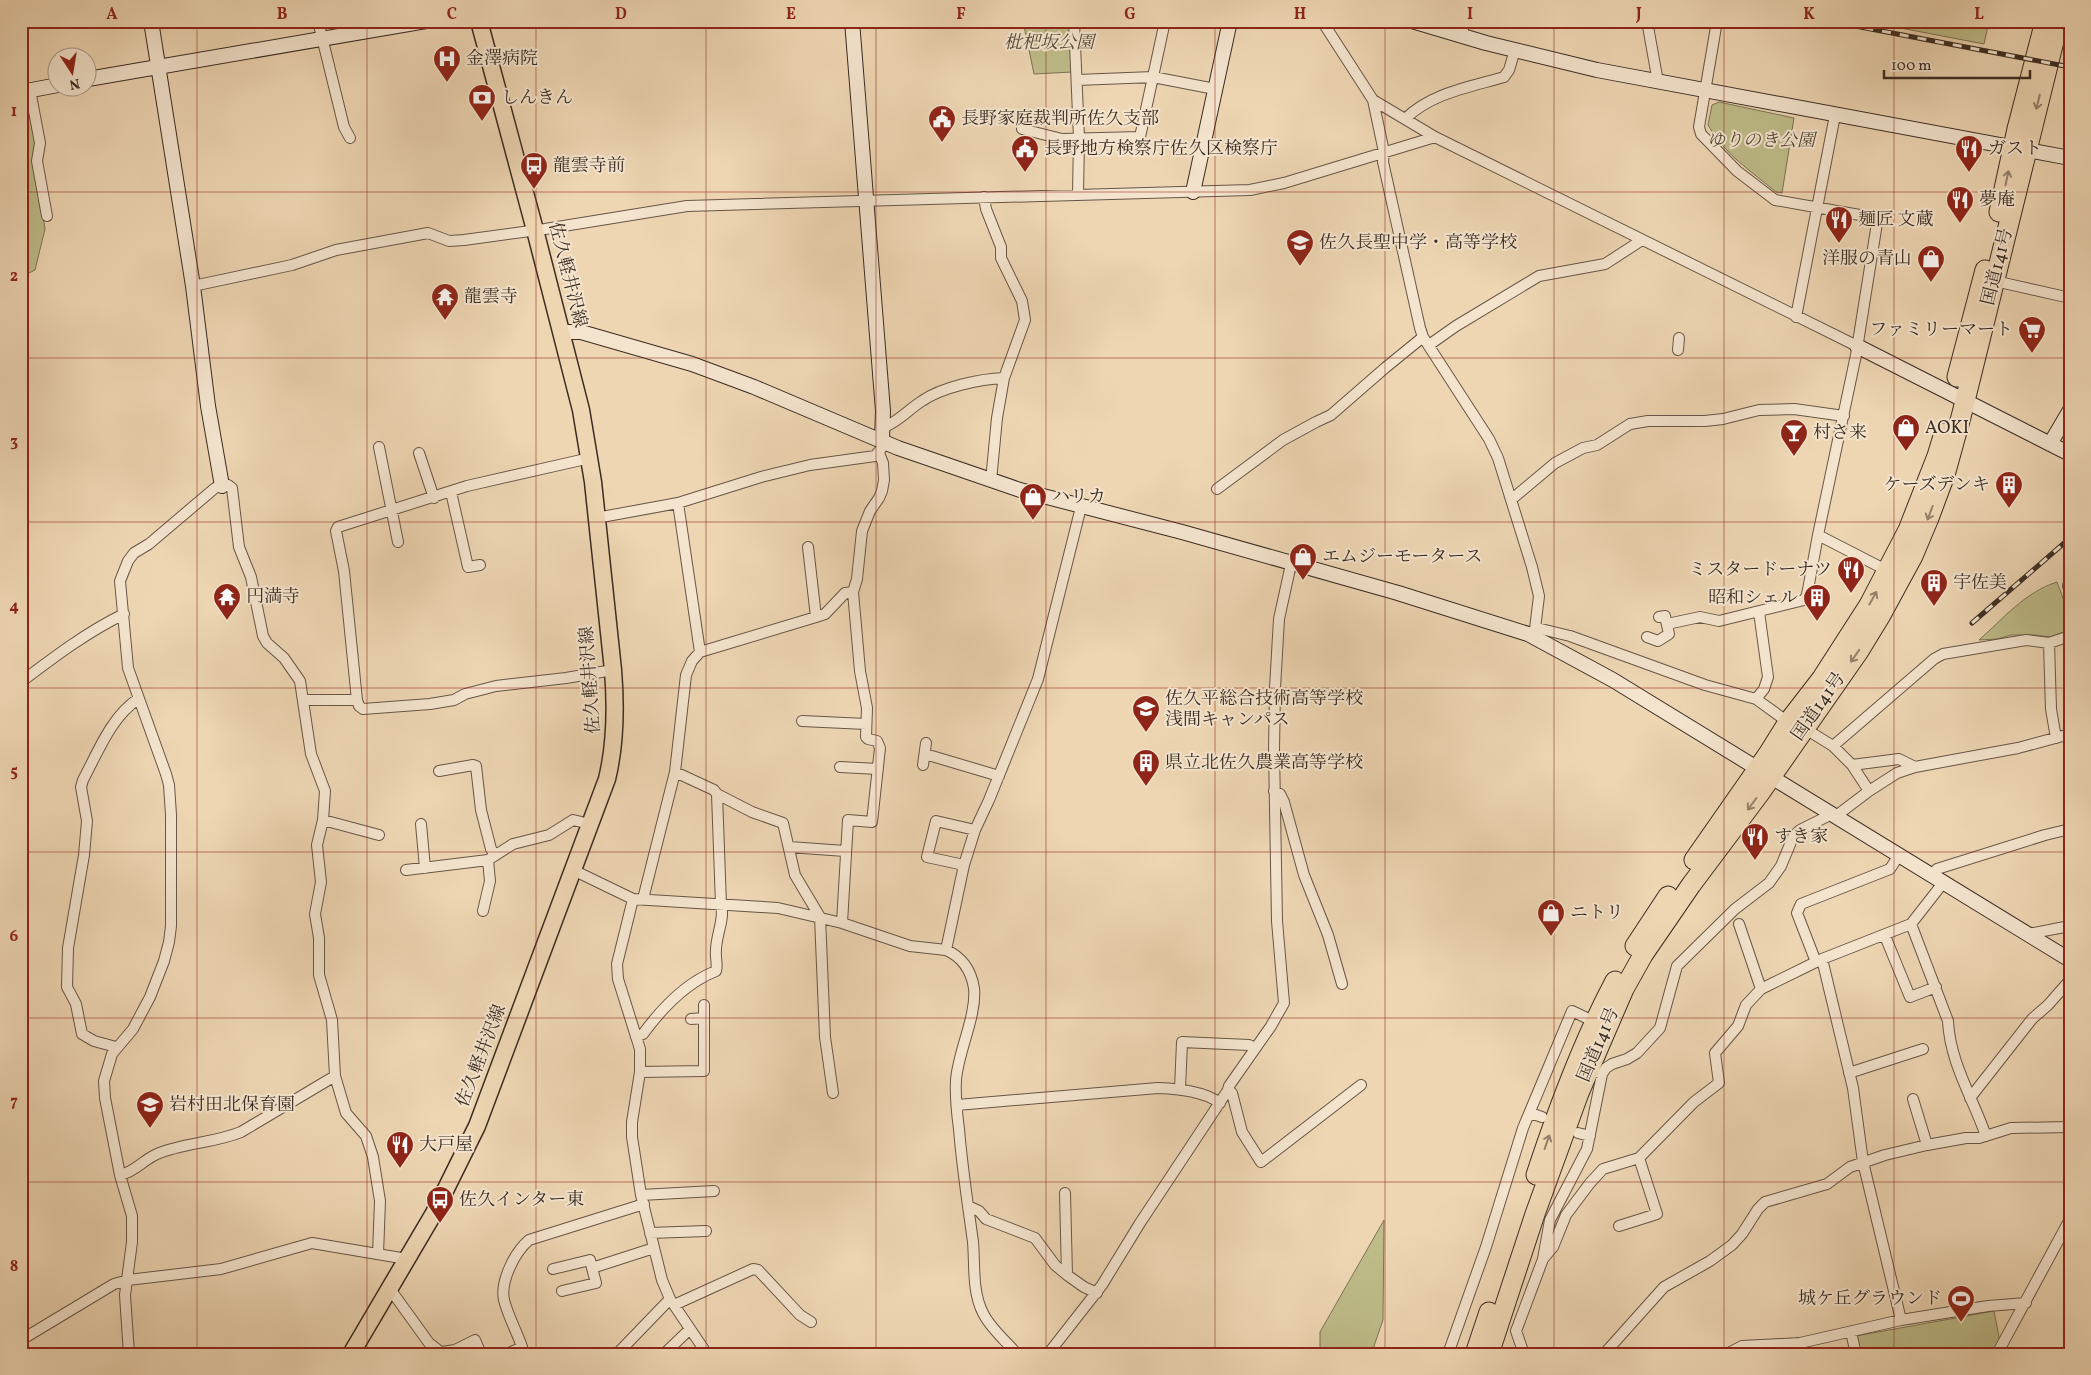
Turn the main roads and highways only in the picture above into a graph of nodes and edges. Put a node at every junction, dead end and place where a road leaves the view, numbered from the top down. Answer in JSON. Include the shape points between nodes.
{"nodes":[{"id":1,"x":479,"y":21,"type":"edge"},
{"id":2,"x":2045,"y":21,"type":"edge"},
{"id":3,"x":2059,"y":21,"type":"edge"},
{"id":4,"x":2020,"y":148,"type":"junction"},
{"id":5,"x":1959,"y":397,"type":"junction"},
{"id":6,"x":1796,"y":725,"type":"junction"},
{"id":7,"x":1765,"y":772,"type":"junction"},
{"id":8,"x":351,"y":1354,"type":"edge"},
{"id":9,"x":1474,"y":1354,"type":"edge"},
{"id":10,"x":1489,"y":1354,"type":"edge"}],
"edges":[{"from":1,"to":8,"type":"main road","name":"佐久軽井沢線","via":[[536,230],[590,458],[616,704],[615,742],[607,779],[477,1126],[453,1177]]},
{"from":2,"to":4,"type":"highway","name":"国道141号"},
{"from":3,"to":4,"type":"highway","name":"国道141号","one_way":true},
{"from":5,"to":4,"type":"highway","name":"国道141号","one_way":true,"via":[[1990,247]]},
{"from":4,"to":5,"type":"highway","name":"国道141号","via":[[1995,281]]},
{"from":6,"to":5,"type":"highway","name":"国道141号","one_way":true,"via":[[1888,572],[1908,530]]},
{"from":5,"to":6,"type":"highway","name":"国道141号","one_way":true,"via":[[1945,475],[1913,556],[1859,651]]},
{"from":6,"to":7,"type":"highway","name":"国道141号"},
{"from":9,"to":7,"type":"highway","name":"国道141号","one_way":true,"via":[[1554,1122],[1593,1021],[1651,921]]},
{"from":7,"to":10,"type":"highway","name":"国道141号","one_way":true,"via":[[1643,956],[1624,990],[1543,1217]]}]}
